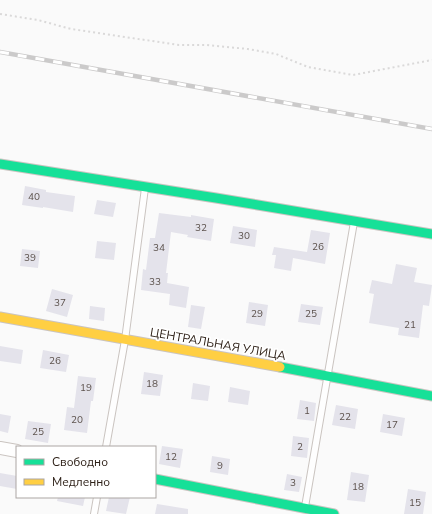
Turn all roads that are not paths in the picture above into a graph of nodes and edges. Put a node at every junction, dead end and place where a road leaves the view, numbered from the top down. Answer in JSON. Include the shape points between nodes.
{"nodes":[{"id":1,"x":0,"y":164,"type":"edge"},
{"id":2,"x":146,"y":186,"type":"junction"},
{"id":3,"x":355,"y":220,"type":"junction"},
{"id":4,"x":432,"y":234,"type":"edge"},
{"id":5,"x":0,"y":317,"type":"edge"},
{"id":6,"x":126,"y":340,"type":"junction"},
{"id":7,"x":327,"y":376,"type":"junction"},
{"id":8,"x":432,"y":396,"type":"edge"},
{"id":9,"x":106,"y":446,"type":"edge"},
{"id":10,"x":0,"y":448,"type":"edge"},
{"id":11,"x":16,"y":451,"type":"edge"},
{"id":12,"x":156,"y":479,"type":"edge"},
{"id":13,"x":98,"y":498,"type":"edge"},
{"id":14,"x":304,"y":511,"type":"edge"},
{"id":15,"x":94,"y":514,"type":"edge"},
{"id":16,"x":334,"y":514,"type":"edge"}],
"edges":[{"from":1,"to":2,"type":"street"},
{"from":2,"to":3,"type":"street"},
{"from":2,"to":6,"type":"lane"},
{"from":3,"to":4,"type":"street"},
{"from":3,"to":7,"type":"lane"},
{"from":5,"to":6,"type":"street","name":"ЦЕНТРАЛЬНАЯ УЛИЦА"},
{"from":6,"to":7,"type":"street","name":"ЦЕНТРАЛЬНАЯ УЛИЦА"},
{"from":6,"to":9,"type":"lane"},
{"from":7,"to":8,"type":"street","name":"ЦЕНТРАЛЬНАЯ УЛИЦА"},
{"from":7,"to":14,"type":"lane"},
{"from":10,"to":11,"type":"street"},
{"from":12,"to":14,"type":"street"},
{"from":13,"to":15,"type":"lane"},
{"from":14,"to":16,"type":"street"}]}
